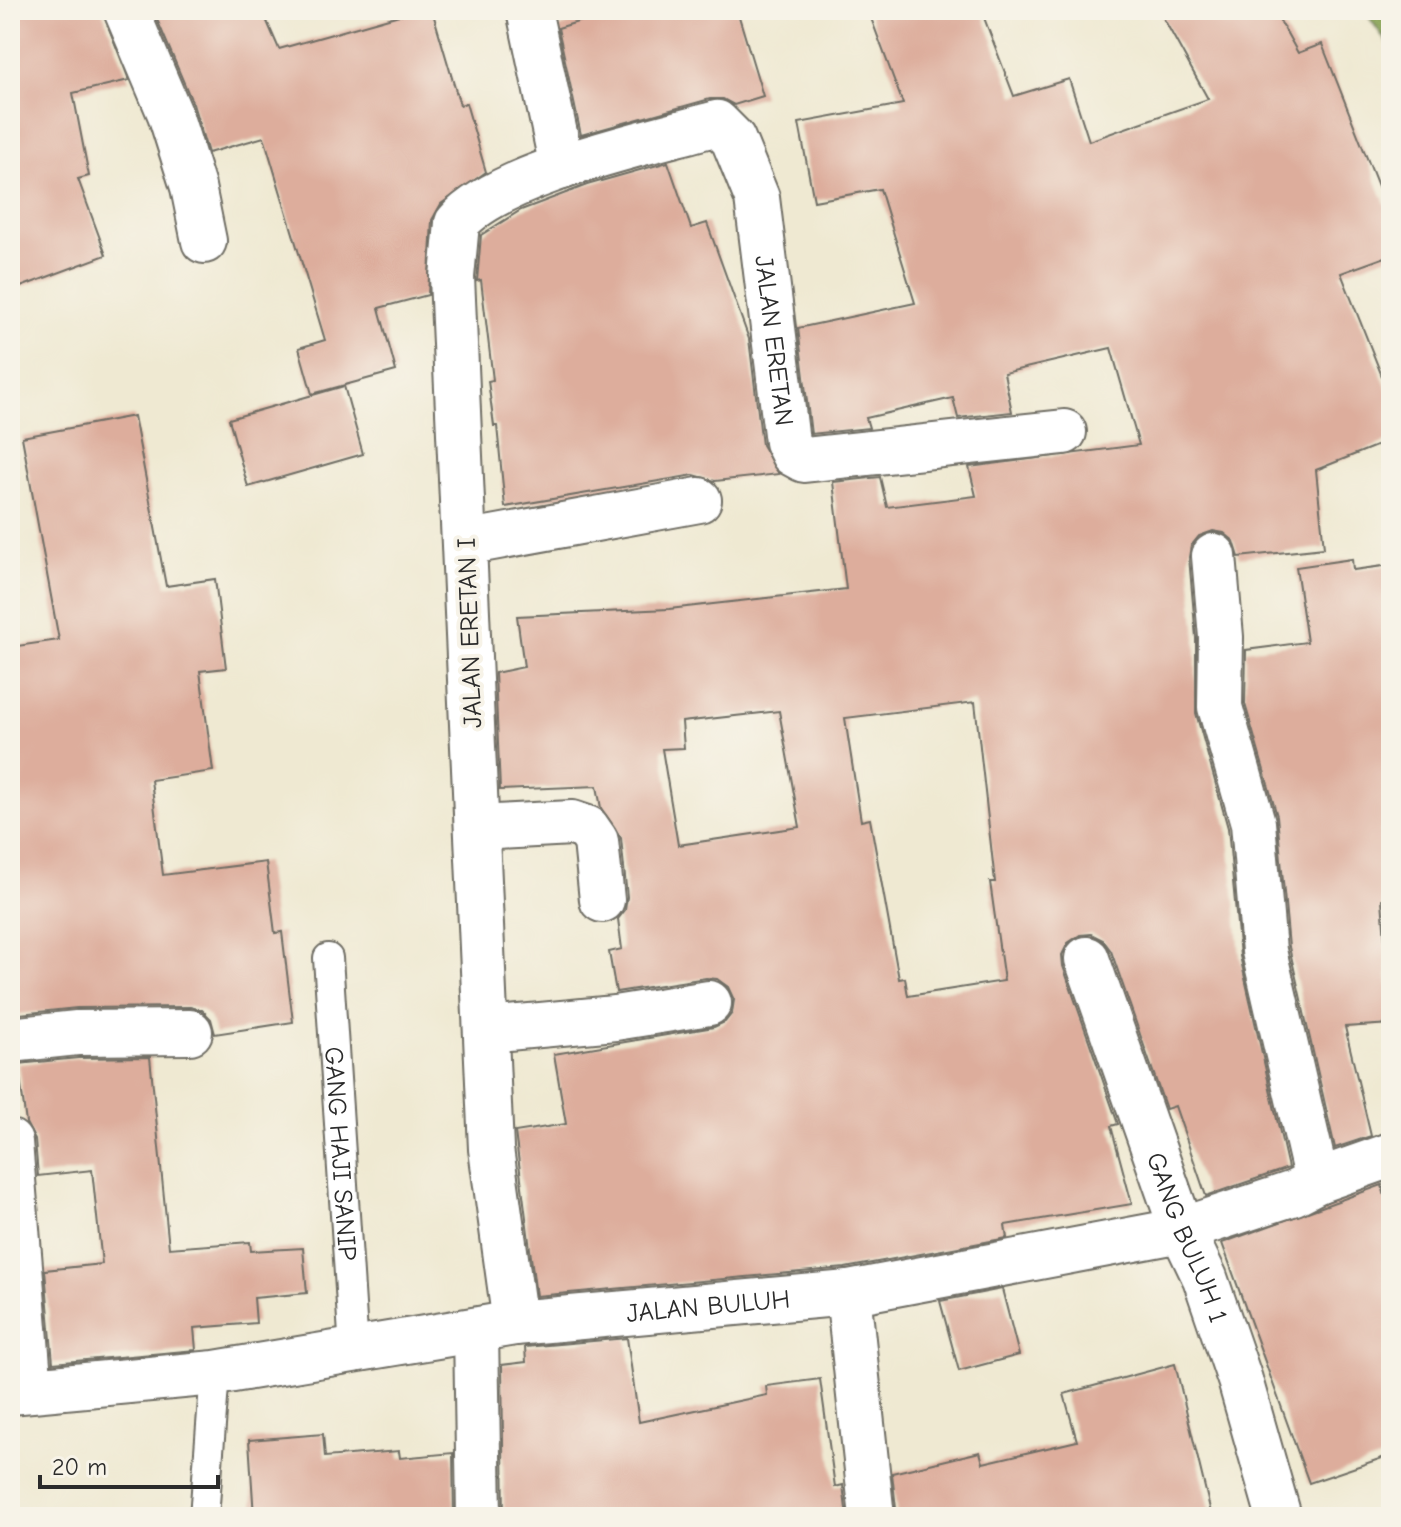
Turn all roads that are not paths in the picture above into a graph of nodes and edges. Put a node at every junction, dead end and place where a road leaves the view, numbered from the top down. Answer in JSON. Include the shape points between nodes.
{"nodes":[{"id":1,"x":126,"y":10,"type":"edge"},
{"id":2,"x":529,"y":10,"type":"edge"},
{"id":3,"x":562,"y":167,"type":"junction"},
{"id":4,"x":204,"y":241,"type":"dead end"},
{"id":5,"x":1064,"y":432,"type":"dead end"},
{"id":6,"x":699,"y":500,"type":"dead end"},
{"id":7,"x":465,"y":543,"type":"junction"},
{"id":8,"x":1214,"y":556,"type":"dead end"},
{"id":9,"x":478,"y":828,"type":"junction"},
{"id":10,"x":602,"y":900,"type":"dead end"},
{"id":11,"x":328,"y":958,"type":"dead end"},
{"id":12,"x":1087,"y":959,"type":"dead end"},
{"id":13,"x":709,"y":1003,"type":"dead end"},
{"id":14,"x":487,"y":1030,"type":"junction"},
{"id":15,"x":190,"y":1032,"type":"dead end"},
{"id":16,"x":10,"y":1040,"type":"edge"},
{"id":17,"x":10,"y":1142,"type":"edge"},
{"id":18,"x":1391,"y":1155,"type":"edge"},
{"id":19,"x":1317,"y":1181,"type":"junction"},
{"id":20,"x":1182,"y":1230,"type":"junction"},
{"id":21,"x":848,"y":1293,"type":"junction"},
{"id":22,"x":496,"y":1326,"type":"junction"},
{"id":23,"x":354,"y":1350,"type":"junction"},
{"id":24,"x":215,"y":1373,"type":"junction"},
{"id":25,"x":20,"y":1391,"type":"edge"},
{"id":26,"x":204,"y":1517,"type":"edge"},
{"id":27,"x":479,"y":1517,"type":"edge"},
{"id":28,"x":872,"y":1517,"type":"edge"},
{"id":29,"x":1279,"y":1517,"type":"edge"}],
"edges":[{"from":1,"to":4,"type":"street","via":[[170,114]]},
{"from":2,"to":3,"type":"street"},
{"from":3,"to":5,"type":"street","name":"JALAN ERETAN","via":[[717,123],[726,129],[757,198],[787,442],[804,460]]},
{"from":3,"to":7,"type":"street","name":"JALAN ERETAN I","via":[[481,202],[457,223],[452,277]]},
{"from":6,"to":7,"type":"street"},
{"from":7,"to":9,"type":"street","name":"JALAN ERETAN I"},
{"from":8,"to":19,"type":"street","via":[[1220,707],[1253,823],[1264,951]]},
{"from":9,"to":10,"type":"street","via":[[572,823],[587,828],[596,841]]},
{"from":9,"to":14,"type":"street","name":"JALAN ERETAN I"},
{"from":11,"to":23,"type":"lane","name":"GANG HAJI SANIP"},
{"from":12,"to":20,"type":"street","name":"GANG BULUH 1"},
{"from":13,"to":14,"type":"street"},
{"from":14,"to":22,"type":"street","name":"JALAN ERETAN I"},
{"from":15,"to":16,"type":"street","via":[[77,1033]]},
{"from":17,"to":25,"type":"street"},
{"from":18,"to":19,"type":"street","name":"JALAN BULUH"},
{"from":19,"to":20,"type":"street","name":"JALAN BULUH"},
{"from":20,"to":21,"type":"street","name":"JALAN BULUH"},
{"from":20,"to":29,"type":"street","name":"GANG BULUH 1","via":[[1205,1278],[1240,1380]]},
{"from":21,"to":22,"type":"street","name":"JALAN BULUH"},
{"from":21,"to":28,"type":"street"},
{"from":22,"to":23,"type":"street","name":"JALAN BULUH"},
{"from":22,"to":27,"type":"street","name":"JALAN ERETAN I"},
{"from":23,"to":24,"type":"street","name":"JALAN BULUH"},
{"from":24,"to":25,"type":"street","name":"JALAN BULUH"},
{"from":24,"to":26,"type":"lane"}]}
